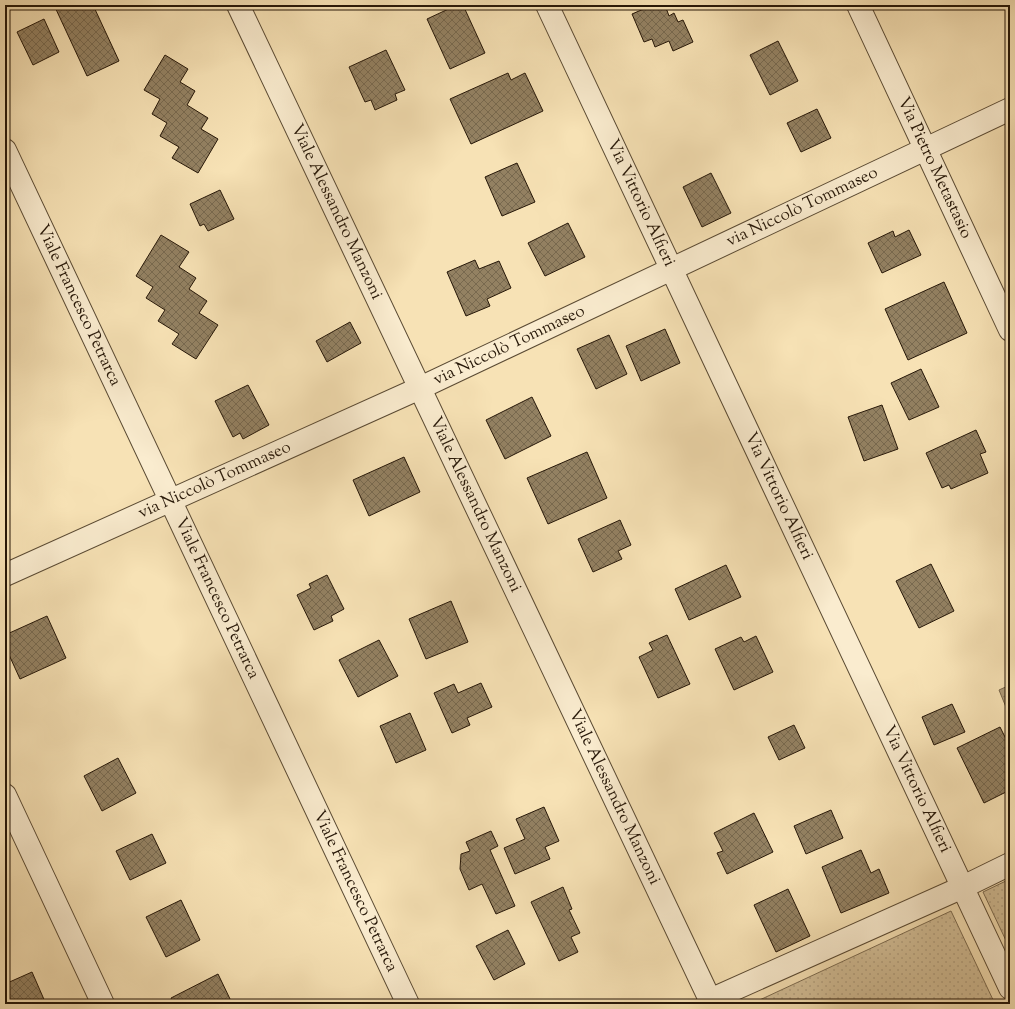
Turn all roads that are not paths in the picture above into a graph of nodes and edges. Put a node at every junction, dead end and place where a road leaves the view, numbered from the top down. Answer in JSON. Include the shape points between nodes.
{"nodes":[{"id":1,"x":238,"y":5,"type":"edge"},
{"id":2,"x":547,"y":5,"type":"edge"},
{"id":3,"x":858,"y":5,"type":"edge"},
{"id":4,"x":1010,"y":110,"type":"edge"},
{"id":5,"x":925,"y":149,"type":"junction"},
{"id":6,"x":5,"y":150,"type":"edge"},
{"id":7,"x":672,"y":269,"type":"junction"},
{"id":8,"x":1010,"y":330,"type":"edge"},
{"id":9,"x":420,"y":388,"type":"junction"},
{"id":10,"x":170,"y":501,"type":"junction"},
{"id":11,"x":5,"y":575,"type":"edge"},
{"id":12,"x":5,"y":795,"type":"edge"},
{"id":13,"x":1010,"y":864,"type":"edge"},
{"id":14,"x":963,"y":887,"type":"junction"},
{"id":15,"x":1010,"y":988,"type":"edge"},
{"id":16,"x":711,"y":1002,"type":"edge"},
{"id":17,"x":103,"y":1004,"type":"edge"},
{"id":18,"x":408,"y":1004,"type":"edge"}],
"edges":[{"from":1,"to":9,"type":"street","name":"Viale Alessandro Manzoni"},
{"from":2,"to":7,"type":"street","name":"Via Vittorio Alfieri"},
{"from":3,"to":5,"type":"street","name":"Via Pietro Metastasio"},
{"from":4,"to":5,"type":"street","name":"via Niccolò Tommaseo"},
{"from":5,"to":7,"type":"street","name":"via Niccolò Tommaseo"},
{"from":5,"to":8,"type":"street","name":"Via Pietro Metastasio"},
{"from":6,"to":10,"type":"street","name":"Viale Francesco Petrarca"},
{"from":7,"to":9,"type":"street","name":"via Niccolò Tommaseo"},
{"from":7,"to":14,"type":"street","name":"Via Vittorio Alfieri"},
{"from":9,"to":10,"type":"street","name":"via Niccolò Tommaseo"},
{"from":9,"to":16,"type":"street","name":"Viale Alessandro Manzoni"},
{"from":10,"to":11,"type":"street","name":"via Niccolò Tommaseo"},
{"from":10,"to":18,"type":"street","name":"Viale Francesco Petrarca"},
{"from":12,"to":17,"type":"street"},
{"from":13,"to":14,"type":"street"},
{"from":14,"to":15,"type":"street","name":"Via Vittorio Alfieri"},
{"from":14,"to":16,"type":"street"}]}
